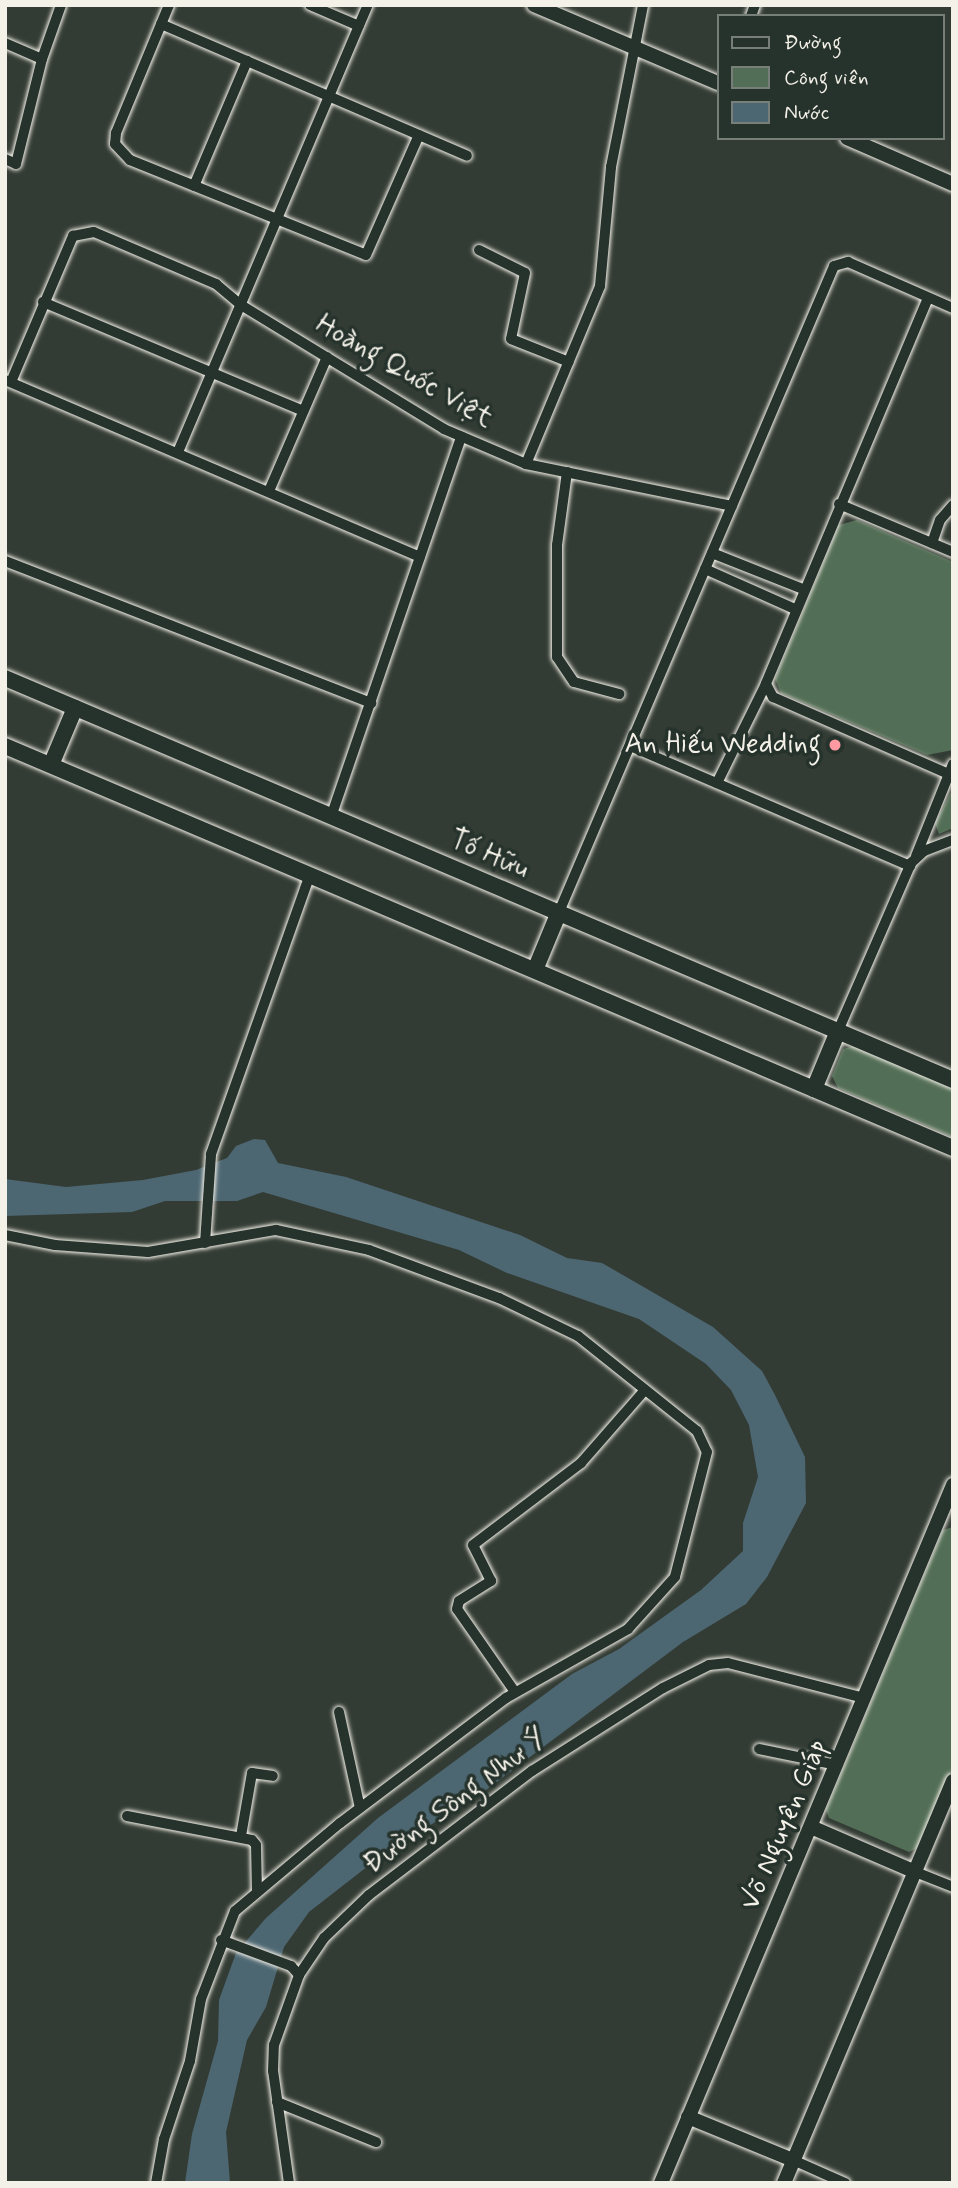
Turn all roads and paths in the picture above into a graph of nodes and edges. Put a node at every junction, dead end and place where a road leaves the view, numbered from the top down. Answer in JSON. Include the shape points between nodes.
{"nodes":[{"id":1,"x":61,"y":5,"type":"edge"},
{"id":2,"x":169,"y":5,"type":"edge"},
{"id":3,"x":310,"y":5,"type":"edge"},
{"id":4,"x":368,"y":5,"type":"edge"},
{"id":5,"x":534,"y":5,"type":"edge"},
{"id":6,"x":643,"y":5,"type":"edge"},
{"id":7,"x":161,"y":24,"type":"junction"},
{"id":8,"x":359,"y":26,"type":"junction"},
{"id":9,"x":5,"y":43,"type":"edge"},
{"id":10,"x":635,"y":47,"type":"junction"},
{"id":11,"x":42,"y":59,"type":"junction"},
{"id":12,"x":247,"y":61,"type":"junction"},
{"id":13,"x":716,"y":82,"type":"edge"},
{"id":14,"x":328,"y":96,"type":"junction"},
{"id":15,"x":419,"y":135,"type":"junction"},
{"id":16,"x":852,"y":140,"type":"edge"},
{"id":17,"x":467,"y":156,"type":"dead end"},
{"id":18,"x":5,"y":159,"type":"edge"},
{"id":19,"x":953,"y":184,"type":"edge"},
{"id":20,"x":194,"y":186,"type":"junction"},
{"id":21,"x":275,"y":221,"type":"junction"},
{"id":22,"x":479,"y":250,"type":"dead end"},
{"id":23,"x":928,"y":298,"type":"junction"},
{"id":24,"x":43,"y":302,"type":"junction"},
{"id":25,"x":241,"y":305,"type":"junction"},
{"id":26,"x":953,"y":308,"type":"edge"},
{"id":27,"x":327,"y":357,"type":"junction"},
{"id":28,"x":569,"y":362,"type":"junction"},
{"id":29,"x":212,"y":371,"type":"junction"},
{"id":30,"x":8,"y":381,"type":"edge"},
{"id":31,"x":303,"y":411,"type":"junction"},
{"id":32,"x":461,"y":437,"type":"junction"},
{"id":33,"x":178,"y":452,"type":"junction"},
{"id":34,"x":526,"y":464,"type":"junction"},
{"id":35,"x":567,"y":472,"type":"junction"},
{"id":36,"x":269,"y":491,"type":"junction"},
{"id":37,"x":839,"y":504,"type":"junction"},
{"id":38,"x":953,"y":505,"type":"edge"},
{"id":39,"x":732,"y":506,"type":"junction"},
{"id":40,"x":932,"y":543,"type":"junction"},
{"id":41,"x":953,"y":552,"type":"edge"},
{"id":42,"x":712,"y":553,"type":"junction"},
{"id":43,"x":420,"y":557,"type":"junction"},
{"id":44,"x":5,"y":561,"type":"edge"},
{"id":45,"x":705,"y":569,"type":"junction"},
{"id":46,"x":803,"y":589,"type":"junction"},
{"id":47,"x":795,"y":609,"type":"junction"},
{"id":48,"x":5,"y":678,"type":"edge"},
{"id":49,"x":766,"y":684,"type":"junction"},
{"id":50,"x":619,"y":694,"type":"dead end"},
{"id":51,"x":371,"y":703,"type":"junction"},
{"id":52,"x":75,"y":708,"type":"junction"},
{"id":53,"x":5,"y":746,"type":"edge"},
{"id":54,"x":630,"y":746,"type":"junction"},
{"id":55,"x":51,"y":765,"type":"junction"},
{"id":56,"x":951,"y":771,"type":"edge"},
{"id":57,"x":718,"y":783,"type":"junction"},
{"id":58,"x":331,"y":817,"type":"junction"},
{"id":59,"x":953,"y":840,"type":"edge"},
{"id":60,"x":913,"y":861,"type":"junction"},
{"id":61,"x":310,"y":874,"type":"junction"},
{"id":62,"x":559,"y":912,"type":"junction"},
{"id":63,"x":535,"y":970,"type":"junction"},
{"id":64,"x":838,"y":1031,"type":"junction"},
{"id":65,"x":953,"y":1080,"type":"edge"},
{"id":66,"x":814,"y":1089,"type":"junction"},
{"id":67,"x":953,"y":1148,"type":"edge"},
{"id":68,"x":5,"y":1235,"type":"edge"},
{"id":69,"x":205,"y":1243,"type":"junction"},
{"id":70,"x":645,"y":1390,"type":"junction"},
{"id":71,"x":953,"y":1485,"type":"edge"},
{"id":72,"x":948,"y":1511,"type":"edge"},
{"id":73,"x":515,"y":1692,"type":"junction"},
{"id":74,"x":864,"y":1698,"type":"junction"},
{"id":75,"x":340,"y":1712,"type":"dead end"},
{"id":76,"x":759,"y":1749,"type":"dead end"},
{"id":77,"x":837,"y":1765,"type":"junction"},
{"id":78,"x":273,"y":1776,"type":"dead end"},
{"id":79,"x":953,"y":1782,"type":"edge"},
{"id":80,"x":360,"y":1808,"type":"junction"},
{"id":81,"x":127,"y":1816,"type":"dead end"},
{"id":82,"x":811,"y":1827,"type":"junction"},
{"id":83,"x":241,"y":1836,"type":"junction"},
{"id":84,"x":913,"y":1871,"type":"junction"},
{"id":85,"x":953,"y":1887,"type":"edge"},
{"id":86,"x":257,"y":1892,"type":"junction"},
{"id":87,"x":227,"y":1941,"type":"junction"},
{"id":88,"x":295,"y":1971,"type":"junction"},
{"id":89,"x":277,"y":2102,"type":"junction"},
{"id":90,"x":688,"y":2117,"type":"junction"},
{"id":91,"x":376,"y":2142,"type":"dead end"},
{"id":92,"x":793,"y":2161,"type":"junction"},
{"id":93,"x":156,"y":2183,"type":"edge"},
{"id":94,"x":289,"y":2183,"type":"edge"},
{"id":95,"x":661,"y":2183,"type":"edge"},
{"id":96,"x":784,"y":2183,"type":"edge"},
{"id":97,"x":845,"y":2183,"type":"edge"}],
"edges":[{"from":1,"to":11,"type":"street"},
{"from":2,"to":7,"type":"street"},
{"from":3,"to":8,"type":"street"},
{"from":4,"to":8,"type":"street"},
{"from":5,"to":10,"type":"street"},
{"from":6,"to":10,"type":"street"},
{"from":7,"to":12,"type":"street"},
{"from":7,"to":20,"type":"street","via":[[115,144],[130,160]]},
{"from":8,"to":14,"type":"street"},
{"from":9,"to":11,"type":"street"},
{"from":10,"to":13,"type":"street"},
{"from":10,"to":28,"type":"street","via":[[611,167],[600,286]]},
{"from":11,"to":18,"type":"street","via":[[16,164]]},
{"from":12,"to":14,"type":"street"},
{"from":12,"to":20,"type":"street"},
{"from":14,"to":15,"type":"street"},
{"from":14,"to":21,"type":"street"},
{"from":15,"to":17,"type":"street"},
{"from":15,"to":21,"type":"street","via":[[366,255]]},
{"from":16,"to":19,"type":"street"},
{"from":20,"to":21,"type":"street"},
{"from":21,"to":25,"type":"street"},
{"from":22,"to":28,"type":"street","via":[[525,273],[511,340]]},
{"from":23,"to":26,"type":"street"},
{"from":23,"to":37,"type":"street"},
{"from":23,"to":39,"type":"street","via":[[848,262],[834,266]]},
{"from":24,"to":25,"type":"street","name":"Hoàng Quốc Việt","via":[[73,236],[94,232],[216,284]]},
{"from":24,"to":29,"type":"street"},
{"from":24,"to":30,"type":"street"},
{"from":25,"to":27,"type":"street","name":"Hoàng Quốc Việt"},
{"from":25,"to":29,"type":"street"},
{"from":27,"to":31,"type":"street"},
{"from":27,"to":32,"type":"street","name":"Hoàng Quốc Việt"},
{"from":28,"to":34,"type":"street"},
{"from":29,"to":31,"type":"street"},
{"from":29,"to":33,"type":"street"},
{"from":30,"to":33,"type":"street"},
{"from":31,"to":36,"type":"street"},
{"from":32,"to":34,"type":"street","name":"Hoàng Quốc Việt"},
{"from":32,"to":43,"type":"street"},
{"from":33,"to":36,"type":"street"},
{"from":34,"to":35,"type":"street","name":"Hoàng Quốc Việt"},
{"from":35,"to":39,"type":"street","name":"Hoàng Quốc Việt"},
{"from":35,"to":50,"type":"street","via":[[557,545],[557,657],[574,682]]},
{"from":36,"to":43,"type":"street"},
{"from":37,"to":40,"type":"street"},
{"from":37,"to":46,"type":"street"},
{"from":38,"to":40,"type":"street","via":[[940,520]]},
{"from":39,"to":42,"type":"street"},
{"from":40,"to":41,"type":"street"},
{"from":42,"to":45,"type":"street"},
{"from":42,"to":46,"type":"street"},
{"from":43,"to":51,"type":"street"},
{"from":44,"to":51,"type":"street"},
{"from":45,"to":47,"type":"street"},
{"from":45,"to":54,"type":"street"},
{"from":46,"to":47,"type":"street"},
{"from":47,"to":49,"type":"street"},
{"from":48,"to":52,"type":"main road","name":"Tố Hữu"},
{"from":49,"to":56,"type":"street","via":[[773,697]]},
{"from":49,"to":57,"type":"street"},
{"from":51,"to":58,"type":"street"},
{"from":52,"to":55,"type":"main road"},
{"from":52,"to":58,"type":"main road","name":"Tố Hữu"},
{"from":53,"to":55,"type":"main road"},
{"from":54,"to":57,"type":"street"},
{"from":54,"to":62,"type":"street"},
{"from":55,"to":61,"type":"main road"},
{"from":56,"to":60,"type":"street"},
{"from":57,"to":60,"type":"street"},
{"from":58,"to":62,"type":"main road","name":"Tố Hữu"},
{"from":59,"to":60,"type":"street"},
{"from":60,"to":64,"type":"street"},
{"from":61,"to":63,"type":"main road"},
{"from":61,"to":69,"type":"street","via":[[211,1154]]},
{"from":62,"to":63,"type":"main road"},
{"from":62,"to":64,"type":"main road","name":"Tố Hữu"},
{"from":63,"to":66,"type":"main road"},
{"from":64,"to":65,"type":"main road","name":"Tố Hữu"},
{"from":64,"to":66,"type":"main road"},
{"from":66,"to":67,"type":"main road"},
{"from":68,"to":69,"type":"street","via":[[55,1245],[148,1252]]},
{"from":69,"to":70,"type":"street","via":[[276,1230],[381,1254],[499,1298],[568,1331]]},
{"from":70,"to":73,"type":"street","via":[[697,1431],[707,1452],[675,1577],[617,1638]]},
{"from":70,"to":73,"type":"street","via":[[582,1463],[472,1547],[491,1581],[459,1601],[457,1609]]},
{"from":71,"to":72,"type":"street","name":"Võ Nguyên Giáp"},
{"from":72,"to":74,"type":"street","name":"Võ Nguyên Giáp"},
{"from":73,"to":80,"type":"street"},
{"from":74,"to":77,"type":"street","name":"Võ Nguyên Giáp"},
{"from":74,"to":88,"type":"street","name":"Đường Sông Như Ý","via":[[728,1663],[709,1665],[663,1688],[532,1771],[369,1895]]},
{"from":75,"to":80,"type":"street"},
{"from":76,"to":77,"type":"street"},
{"from":77,"to":82,"type":"street","name":"Võ Nguyên Giáp"},
{"from":78,"to":83,"type":"street","via":[[252,1773]]},
{"from":79,"to":84,"type":"street"},
{"from":80,"to":86,"type":"street"},
{"from":81,"to":83,"type":"street"},
{"from":82,"to":84,"type":"street"},
{"from":82,"to":90,"type":"street","name":"Võ Nguyên Giáp"},
{"from":83,"to":86,"type":"street","via":[[256,1844]]},
{"from":84,"to":85,"type":"street"},
{"from":84,"to":92,"type":"street"},
{"from":86,"to":87,"type":"street","via":[[235,1911]]},
{"from":87,"to":88,"type":"street"},
{"from":87,"to":93,"type":"street","via":[[201,1999],[190,2062],[164,2139]]},
{"from":88,"to":89,"type":"street","name":"Đường Sông Như Ý","via":[[274,2045]]},
{"from":89,"to":91,"type":"street"},
{"from":89,"to":94,"type":"street","name":"Đường Sông Như Ý"},
{"from":90,"to":92,"type":"street"},
{"from":90,"to":95,"type":"street","name":"Võ Nguyên Giáp"},
{"from":92,"to":96,"type":"street"},
{"from":92,"to":97,"type":"street"}]}
